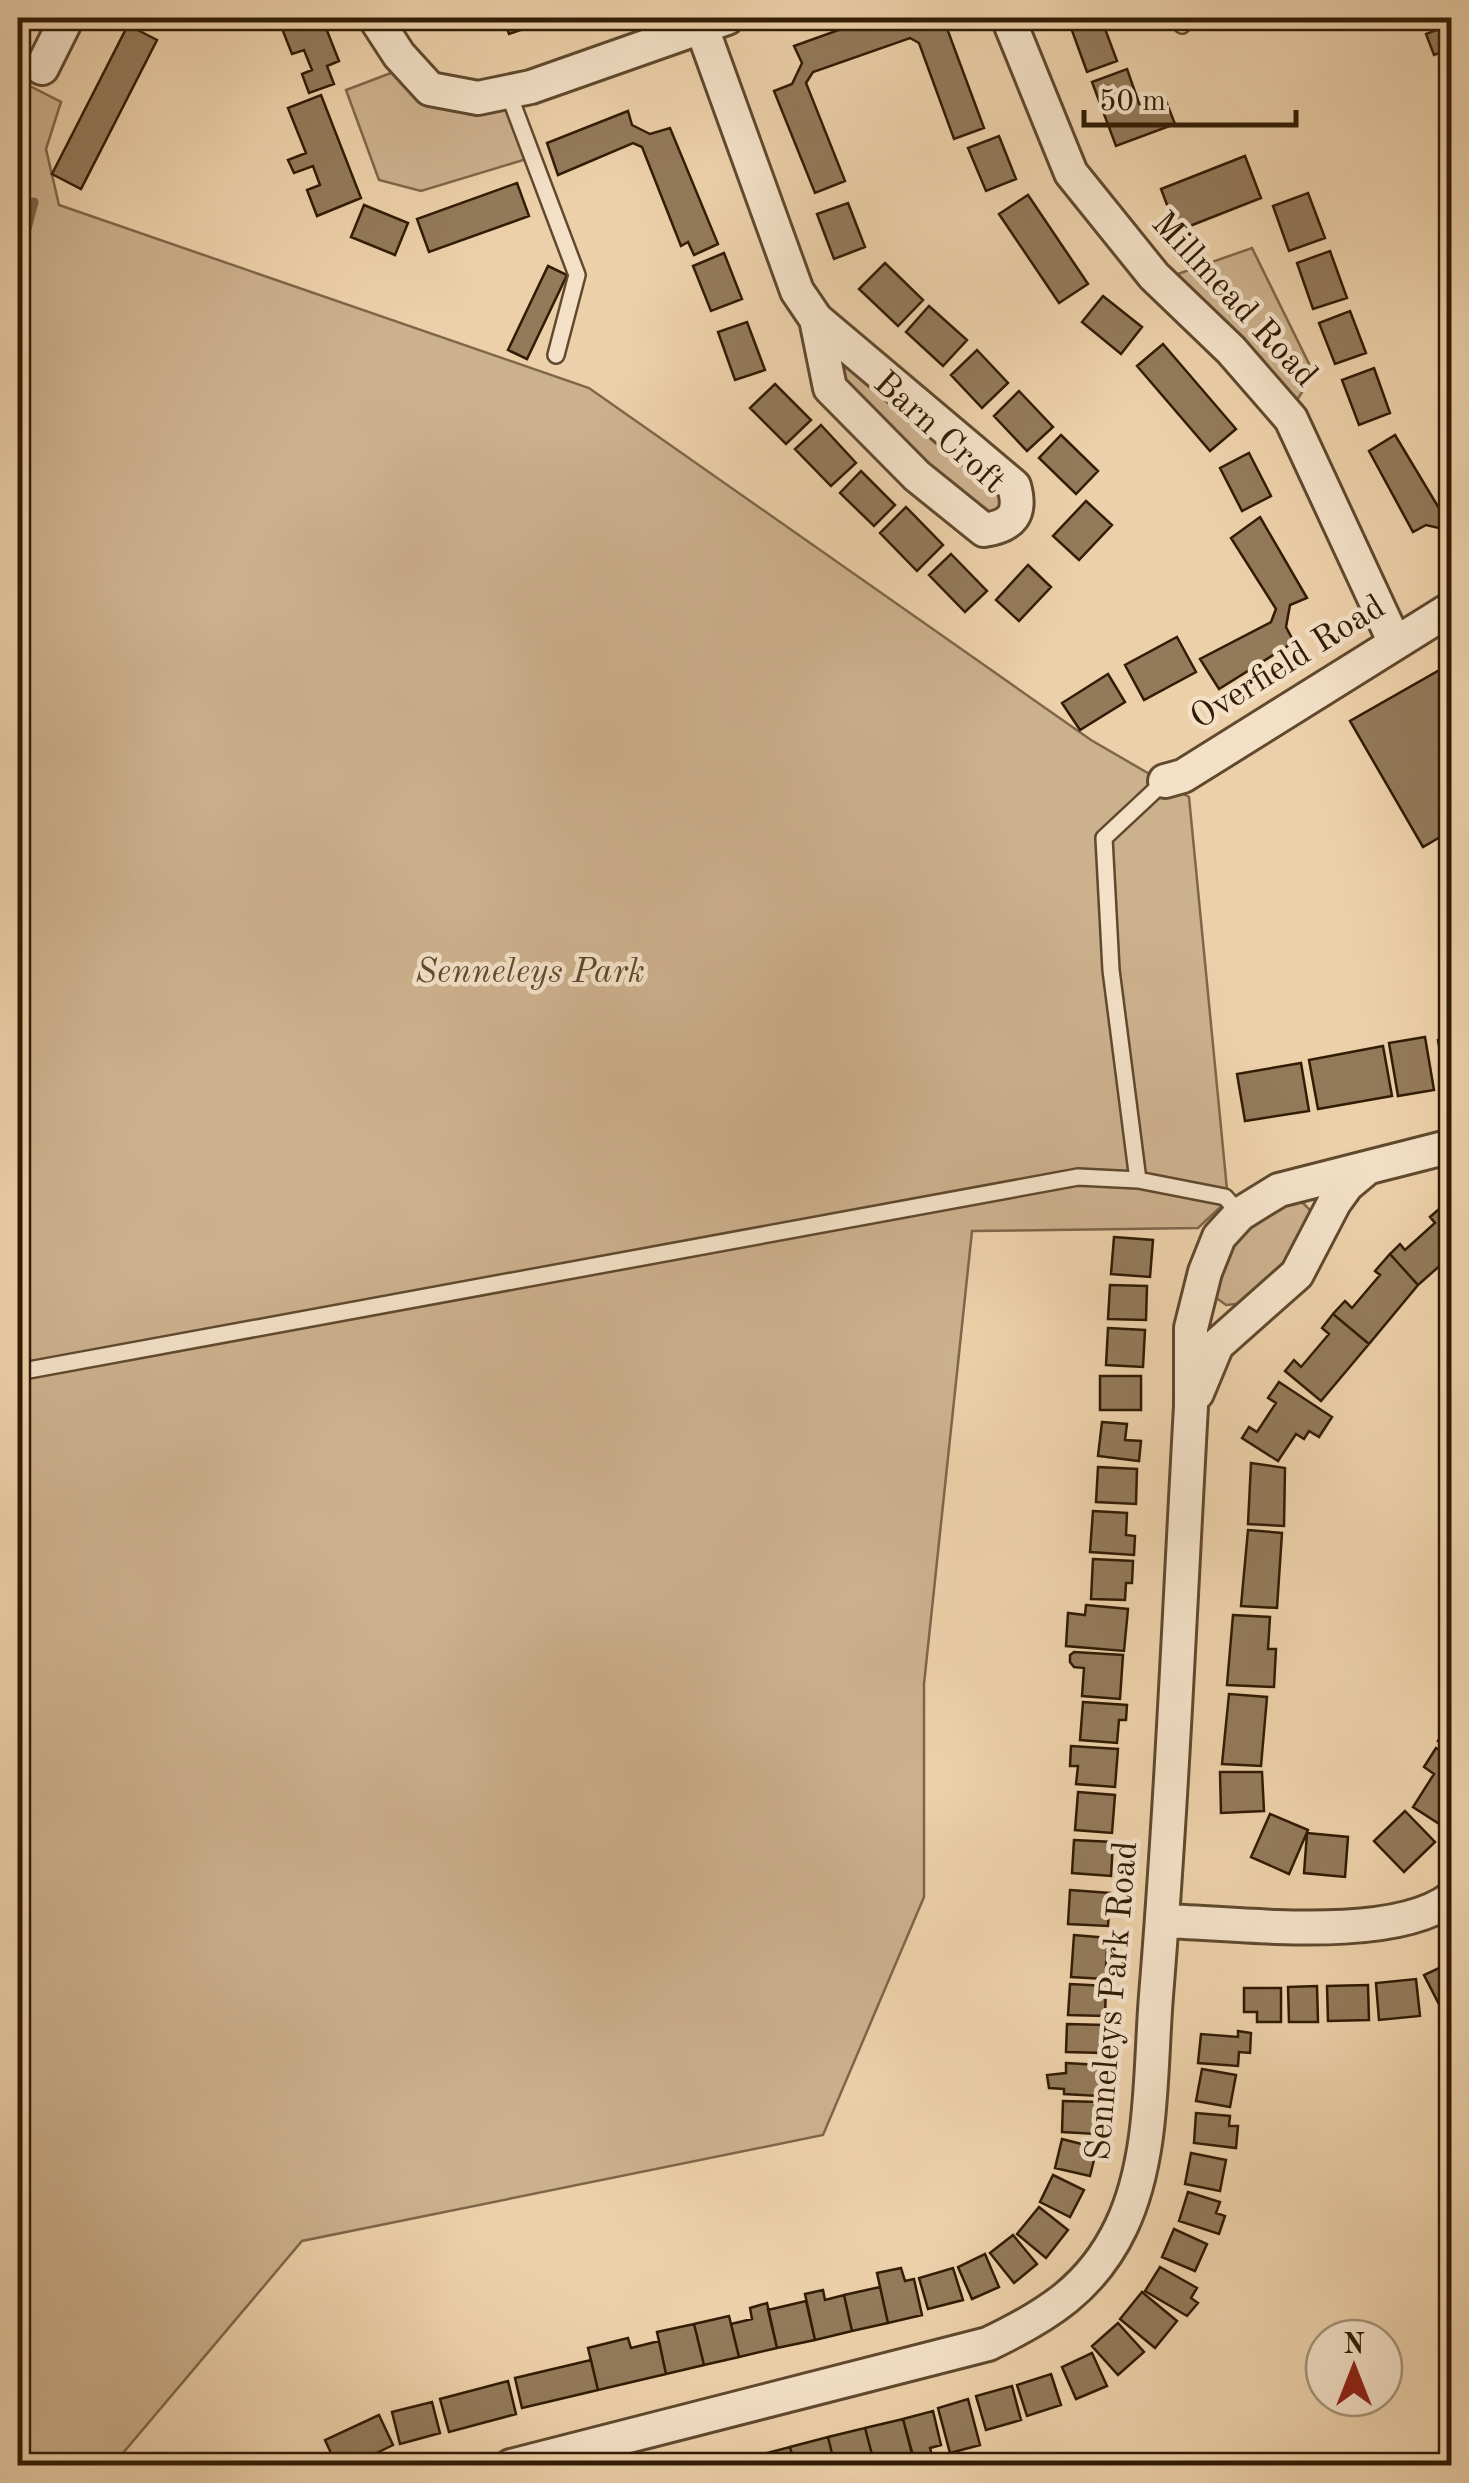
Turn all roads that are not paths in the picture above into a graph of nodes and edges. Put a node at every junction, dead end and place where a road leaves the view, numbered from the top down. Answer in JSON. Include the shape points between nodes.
{"nodes":[{"id":1,"x":67,"y":18,"type":"edge"},
{"id":2,"x":375,"y":18,"type":"edge"},
{"id":3,"x":1013,"y":19,"type":"edge"},
{"id":4,"x":714,"y":22,"type":"edge"},
{"id":5,"x":42,"y":68,"type":"dead end"},
{"id":6,"x":508,"y":92,"type":"junction"},
{"id":7,"x":816,"y":319,"type":"junction"},
{"id":8,"x":556,"y":354,"type":"dead end"},
{"id":9,"x":1452,"y":608,"type":"edge"},
{"id":10,"x":1395,"y":642,"type":"junction"},
{"id":11,"x":1165,"y":781,"type":"joint"},
{"id":12,"x":1452,"y":1146,"type":"edge"},
{"id":13,"x":1365,"y":1170,"type":"junction"},
{"id":14,"x":1138,"y":1180,"type":"junction"},
{"id":15,"x":1240,"y":1214,"type":"junction"},
{"id":16,"x":18,"y":1372,"type":"edge"},
{"id":17,"x":1191,"y":1406,"type":"junction"},
{"id":18,"x":1452,"y":1898,"type":"edge"},
{"id":19,"x":1162,"y":1921,"type":"junction"},
{"id":20,"x":511,"y":2466,"type":"edge"}],
"edges":[{"from":1,"to":5,"type":"street"},
{"from":2,"to":6,"type":"street","via":[[430,89],[478,98]]},
{"from":3,"to":10,"type":"street","name":"Millmead Road","via":[[1071,173],[1154,276],[1291,418]]},
{"from":4,"to":6,"type":"street"},
{"from":4,"to":7,"type":"street","name":"Barn Croft","via":[[797,290]]},
{"from":6,"to":8,"type":"lane","via":[[577,275]]},
{"from":7,"to":7,"type":"street","name":"Barn Croft","via":[[1014,486],[1015,514],[1001,527],[984,530],[917,476],[830,388]]},
{"from":9,"to":10,"type":"street","name":"Overfield Road"},
{"from":10,"to":11,"type":"street","name":"Overfield Road","via":[[1184,776]]},
{"from":11,"to":14,"type":"lane","via":[[1104,838],[1111,970]]},
{"from":12,"to":13,"type":"street","name":"Senneleys Park Road"},
{"from":13,"to":15,"type":"street","name":"Senneleys Park Road","via":[[1279,1190]]},
{"from":13,"to":17,"type":"street","name":"Senneleys Park Road","via":[[1334,1203],[1297,1274],[1217,1345]]},
{"from":14,"to":15,"type":"lane","via":[[1225,1197]]},
{"from":14,"to":16,"type":"lane","via":[[1078,1178]]},
{"from":15,"to":17,"type":"street","name":"Senneleys Park Road","via":[[1219,1237],[1191,1328]]},
{"from":17,"to":19,"type":"street","name":"Senneleys Park Road"},
{"from":18,"to":19,"type":"street","via":[[1406,1921],[1352,1928]]},
{"from":19,"to":20,"type":"street","name":"Senneleys Park Road","via":[[1138,2184],[1121,2228],[1066,2300],[988,2344]]}]}
